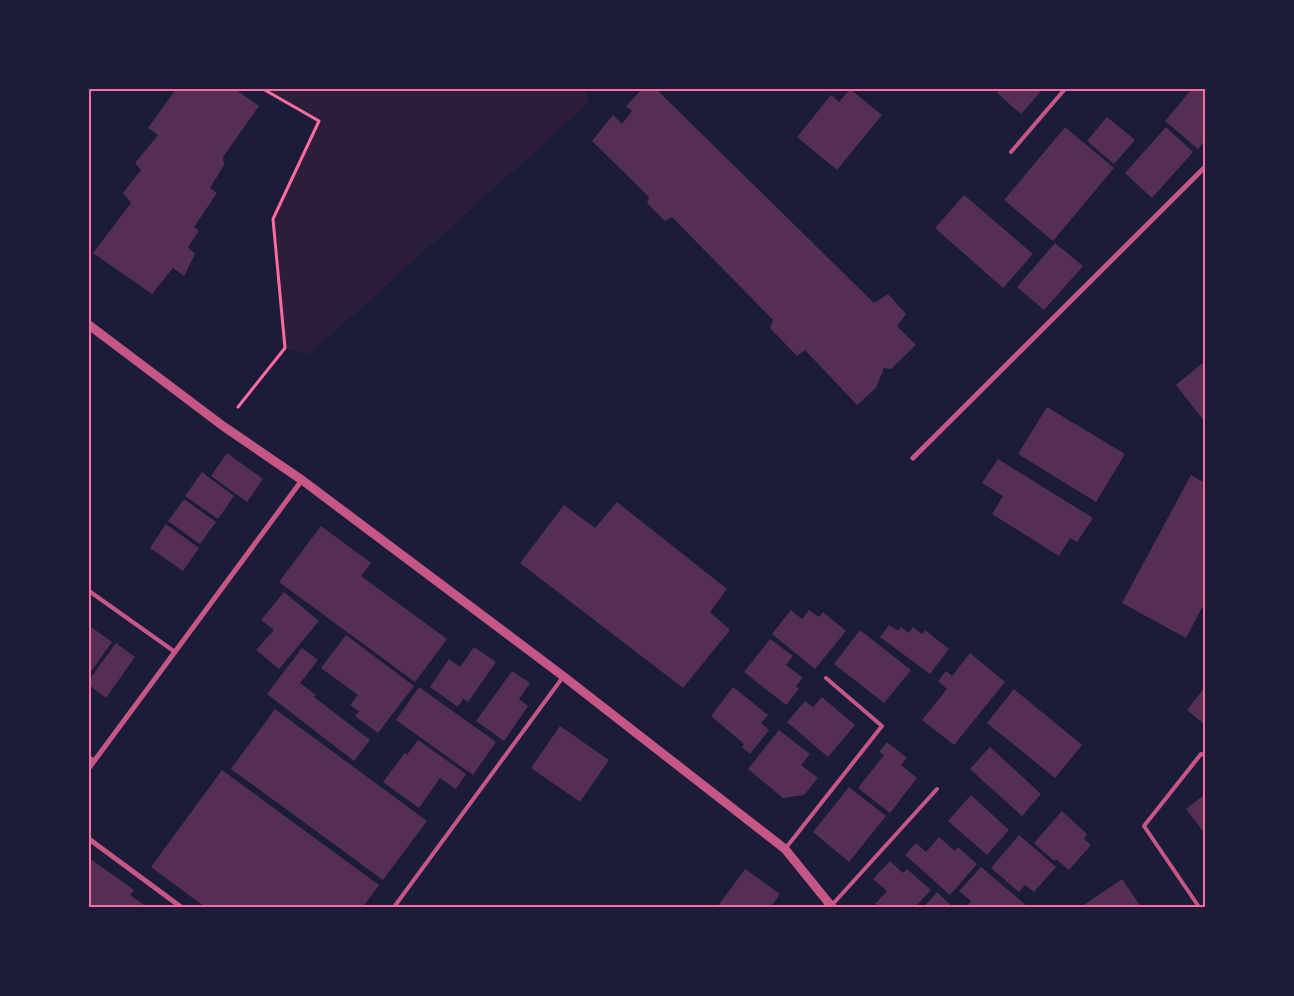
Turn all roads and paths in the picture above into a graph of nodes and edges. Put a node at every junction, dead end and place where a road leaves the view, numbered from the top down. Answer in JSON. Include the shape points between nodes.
{"nodes":[{"id":1,"x":263,"y":89,"type":"edge"},
{"id":2,"x":1065,"y":89,"type":"edge"},
{"id":3,"x":1011,"y":152,"type":"dead end"},
{"id":4,"x":1205,"y":167,"type":"edge"},
{"id":5,"x":89,"y":325,"type":"edge"},
{"id":6,"x":223,"y":426,"type":"junction"},
{"id":7,"x":913,"y":458,"type":"dead end"},
{"id":8,"x":302,"y":480,"type":"junction"},
{"id":9,"x":89,"y":591,"type":"edge"},
{"id":10,"x":175,"y":652,"type":"junction"},
{"id":11,"x":563,"y":676,"type":"junction"},
{"id":12,"x":826,"y":678,"type":"dead end"},
{"id":13,"x":1205,"y":755,"type":"edge"},
{"id":14,"x":91,"y":759,"type":"edge"},
{"id":15,"x":89,"y":768,"type":"edge"},
{"id":16,"x":937,"y":789,"type":"dead end"},
{"id":17,"x":89,"y":839,"type":"edge"},
{"id":18,"x":785,"y":849,"type":"junction"},
{"id":19,"x":181,"y":907,"type":"edge"},
{"id":20,"x":394,"y":907,"type":"edge"},
{"id":21,"x":831,"y":907,"type":"edge"},
{"id":22,"x":1199,"y":907,"type":"edge"}],
"edges":[{"from":1,"to":6,"type":"path","via":[[319,121],[273,219],[285,348]]},
{"from":2,"to":3,"type":"lane"},
{"from":4,"to":7,"type":"street"},
{"from":5,"to":6,"type":"street"},
{"from":6,"to":8,"type":"street"},
{"from":8,"to":10,"type":"street"},
{"from":8,"to":11,"type":"street"},
{"from":9,"to":10,"type":"lane"},
{"from":10,"to":14,"type":"street"},
{"from":11,"to":18,"type":"street"},
{"from":11,"to":20,"type":"lane"},
{"from":12,"to":18,"type":"lane","via":[[882,726]]},
{"from":13,"to":22,"type":"lane","via":[[1201,754],[1144,826]]},
{"from":14,"to":15,"type":"street"},
{"from":16,"to":21,"type":"lane"},
{"from":17,"to":19,"type":"street"},
{"from":18,"to":21,"type":"street"}]}
